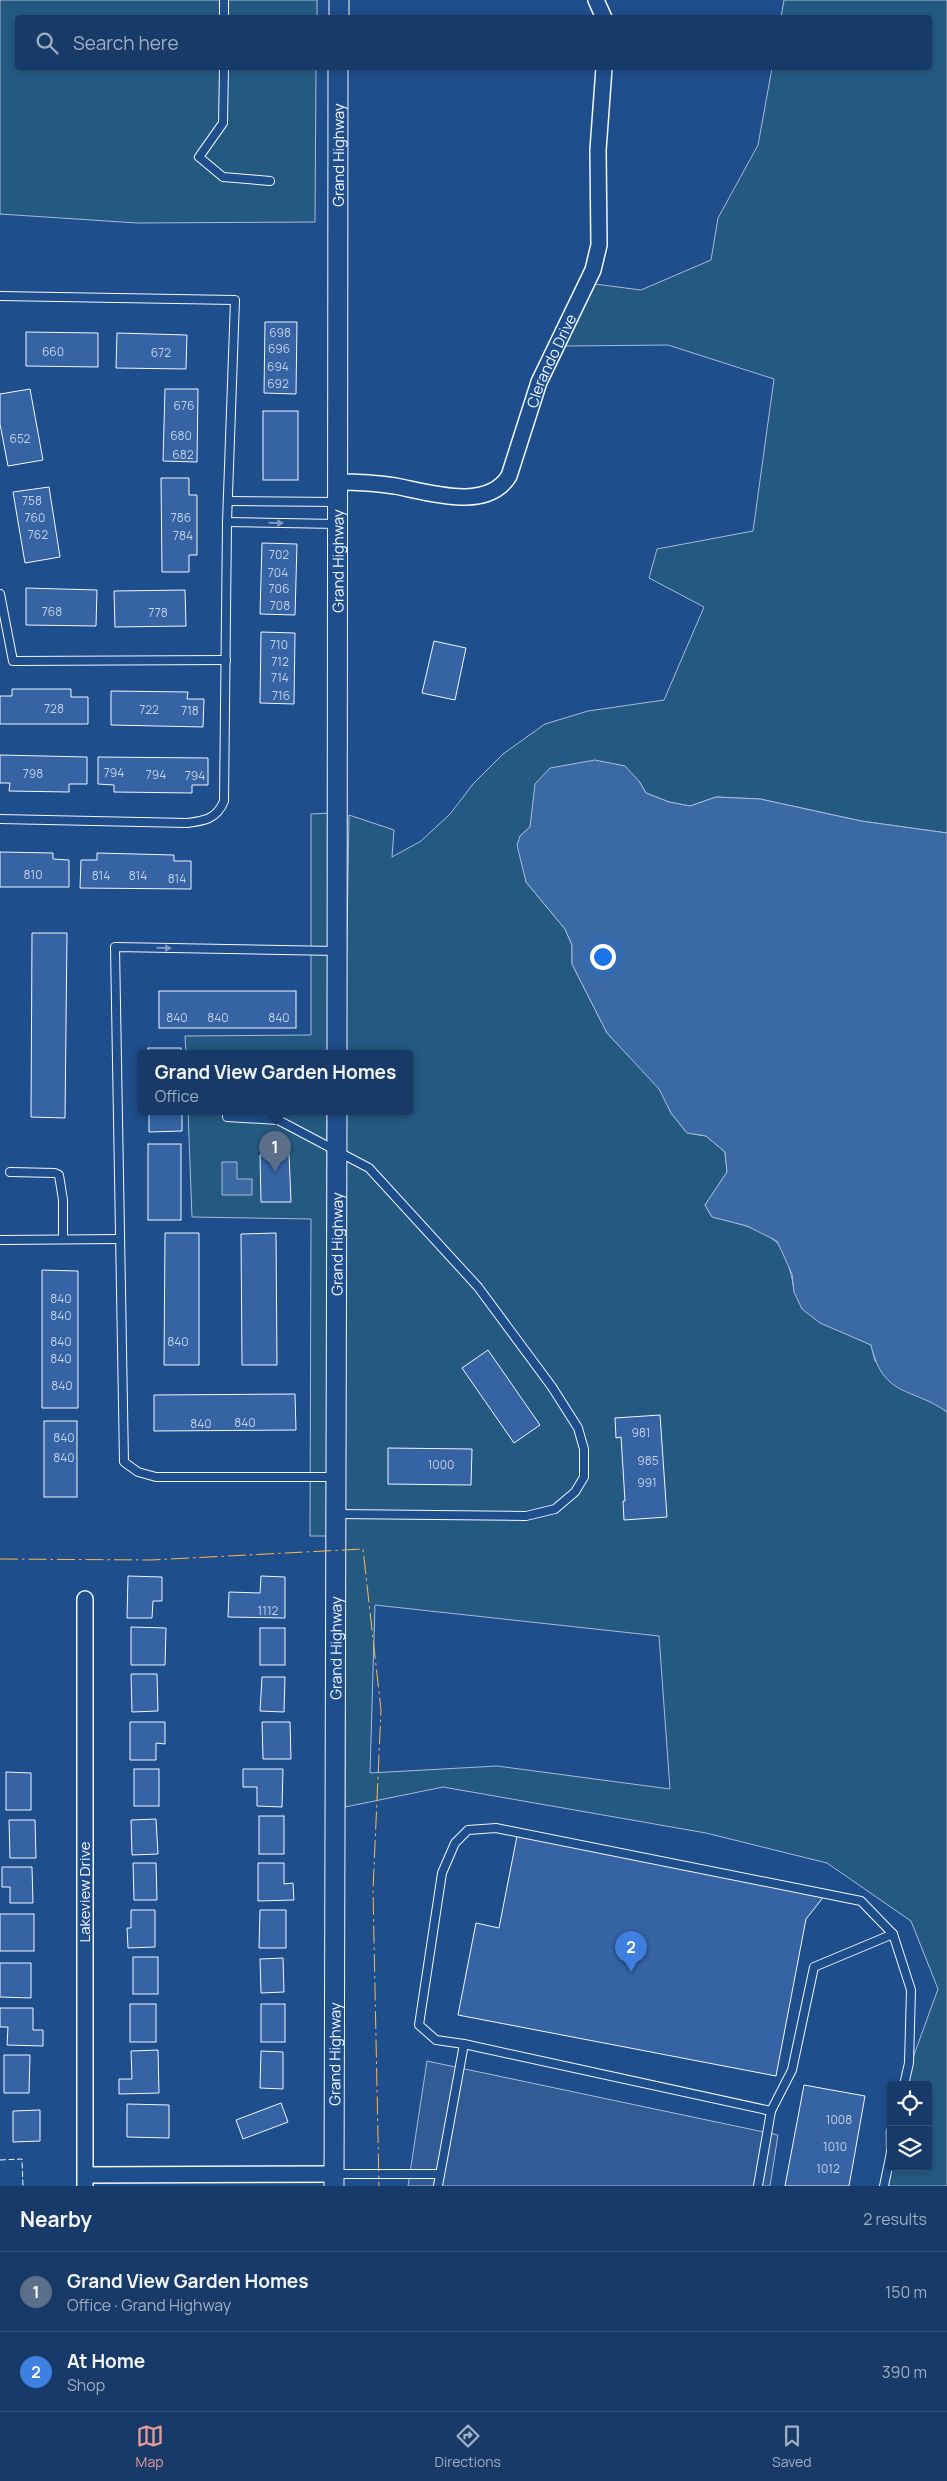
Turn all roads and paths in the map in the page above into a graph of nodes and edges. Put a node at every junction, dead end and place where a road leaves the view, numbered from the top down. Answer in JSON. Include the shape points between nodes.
{"nodes":[{"id":1,"x":224,"y":0,"type":"edge"},
{"id":2,"x":339,"y":0,"type":"edge"},
{"id":3,"x":596,"y":0,"type":"edge"},
{"id":4,"x":224,"y":15,"type":"edge"},
{"id":5,"x":338,"y":15,"type":"edge"},
{"id":6,"x":603,"y":15,"type":"edge"},
{"id":7,"x":224,"y":70,"type":"edge"},
{"id":8,"x":338,"y":70,"type":"edge"},
{"id":9,"x":604,"y":70,"type":"edge"},
{"id":10,"x":270,"y":181,"type":"dead end"},
{"id":11,"x":0,"y":296,"type":"edge"},
{"id":12,"x":338,"y":482,"type":"junction"},
{"id":13,"x":228,"y":501,"type":"junction"},
{"id":14,"x":338,"y":502,"type":"junction"},
{"id":15,"x":227,"y":522,"type":"junction"},
{"id":16,"x":338,"y":524,"type":"junction"},
{"id":17,"x":0,"y":594,"type":"edge"},
{"id":18,"x":226,"y":660,"type":"junction"},
{"id":19,"x":0,"y":819,"type":"edge"},
{"id":20,"x":337,"y":951,"type":"junction"},
{"id":21,"x":337,"y":1050,"type":"edge"},
{"id":22,"x":227,"y":1115,"type":"edge"},
{"id":23,"x":276,"y":1115,"type":"edge"},
{"id":24,"x":337,"y":1115,"type":"edge"},
{"id":25,"x":278,"y":1120,"type":"junction"},
{"id":26,"x":336,"y":1152,"type":"junction"},
{"id":27,"x":10,"y":1172,"type":"dead end"},
{"id":28,"x":120,"y":1239,"type":"junction"},
{"id":29,"x":0,"y":1240,"type":"edge"},
{"id":30,"x":63,"y":1240,"type":"junction"},
{"id":31,"x":336,"y":1477,"type":"junction"},
{"id":32,"x":336,"y":1514,"type":"junction"},
{"id":33,"x":85,"y":1599,"type":"dead end"},
{"id":34,"x":893,"y":1934,"type":"junction"},
{"id":35,"x":464,"y":2044,"type":"junction"},
{"id":36,"x":905,"y":2081,"type":"edge"},
{"id":37,"x":771,"y":2110,"type":"junction"},
{"id":38,"x":887,"y":2171,"type":"edge"},
{"id":39,"x":440,"y":2174,"type":"junction"},
{"id":40,"x":334,"y":2180,"type":"edge"},
{"id":41,"x":85,"y":2181,"type":"edge"},
{"id":42,"x":438,"y":2186,"type":"edge"},
{"id":43,"x":758,"y":2186,"type":"edge"},
{"id":44,"x":884,"y":2186,"type":"edge"}],
"edges":[{"from":1,"to":4,"type":"lane"},
{"from":2,"to":5,"type":"street"},
{"from":3,"to":6,"type":"street"},
{"from":7,"to":10,"type":"lane","via":[[224,123],[198,156],[223,177]]},
{"from":8,"to":12,"type":"street","name":"Grand Highway"},
{"from":9,"to":12,"type":"street","name":"Clerando Drive","via":[[598,150],[599,246],[592,270],[539,382],[507,480],[497,490],[455,497],[360,482]]},
{"from":11,"to":13,"type":"lane","via":[[234,300]]},
{"from":12,"to":14,"type":"street","name":"Grand Highway"},
{"from":13,"to":14,"type":"lane"},
{"from":13,"to":15,"type":"lane"},
{"from":14,"to":16,"type":"street","name":"Grand Highway"},
{"from":15,"to":16,"type":"lane","one_way":true},
{"from":15,"to":18,"type":"lane"},
{"from":16,"to":20,"type":"street","name":"Grand Highway"},
{"from":17,"to":18,"type":"lane","via":[[13,661]]},
{"from":18,"to":19,"type":"lane","via":[[224,802],[220,811],[209,820],[187,823]]},
{"from":20,"to":21,"type":"street","name":"Grand Highway"},
{"from":28,"to":20,"type":"lane","one_way":true,"via":[[115,948]]},
{"from":22,"to":25,"type":"lane"},
{"from":23,"to":25,"type":"lane"},
{"from":24,"to":26,"type":"street","name":"Grand Highway"},
{"from":25,"to":26,"type":"lane"},
{"from":26,"to":31,"type":"street","name":"Grand Highway"},
{"from":26,"to":32,"type":"lane","via":[[369,1168],[478,1287],[562,1403],[578,1428],[584,1449],[584,1477],[575,1492],[555,1509],[526,1516]]},
{"from":27,"to":30,"type":"lane","via":[[59,1175]]},
{"from":28,"to":30,"type":"lane"},
{"from":28,"to":31,"type":"lane","via":[[124,1462],[138,1472],[156,1477]]},
{"from":29,"to":30,"type":"lane"},
{"from":31,"to":32,"type":"street","name":"Grand Highway"},
{"from":32,"to":40,"type":"street","name":"Grand Highway"},
{"from":33,"to":41,"type":"street","name":"Lakeview Drive"},
{"from":34,"to":35,"type":"lane","via":[[861,1901],[496,1828],[468,1830],[455,1843],[442,1873],[419,2025],[436,2040]]},
{"from":34,"to":36,"type":"lane","via":[[911,1990]]},
{"from":34,"to":37,"type":"lane","via":[[814,1967],[792,2070]]},
{"from":35,"to":37,"type":"lane"},
{"from":35,"to":39,"type":"lane"},
{"from":37,"to":43,"type":"lane"},
{"from":38,"to":44,"type":"lane"},
{"from":39,"to":40,"type":"lane"},
{"from":39,"to":42,"type":"lane"},
{"from":40,"to":41,"type":"street"}]}
